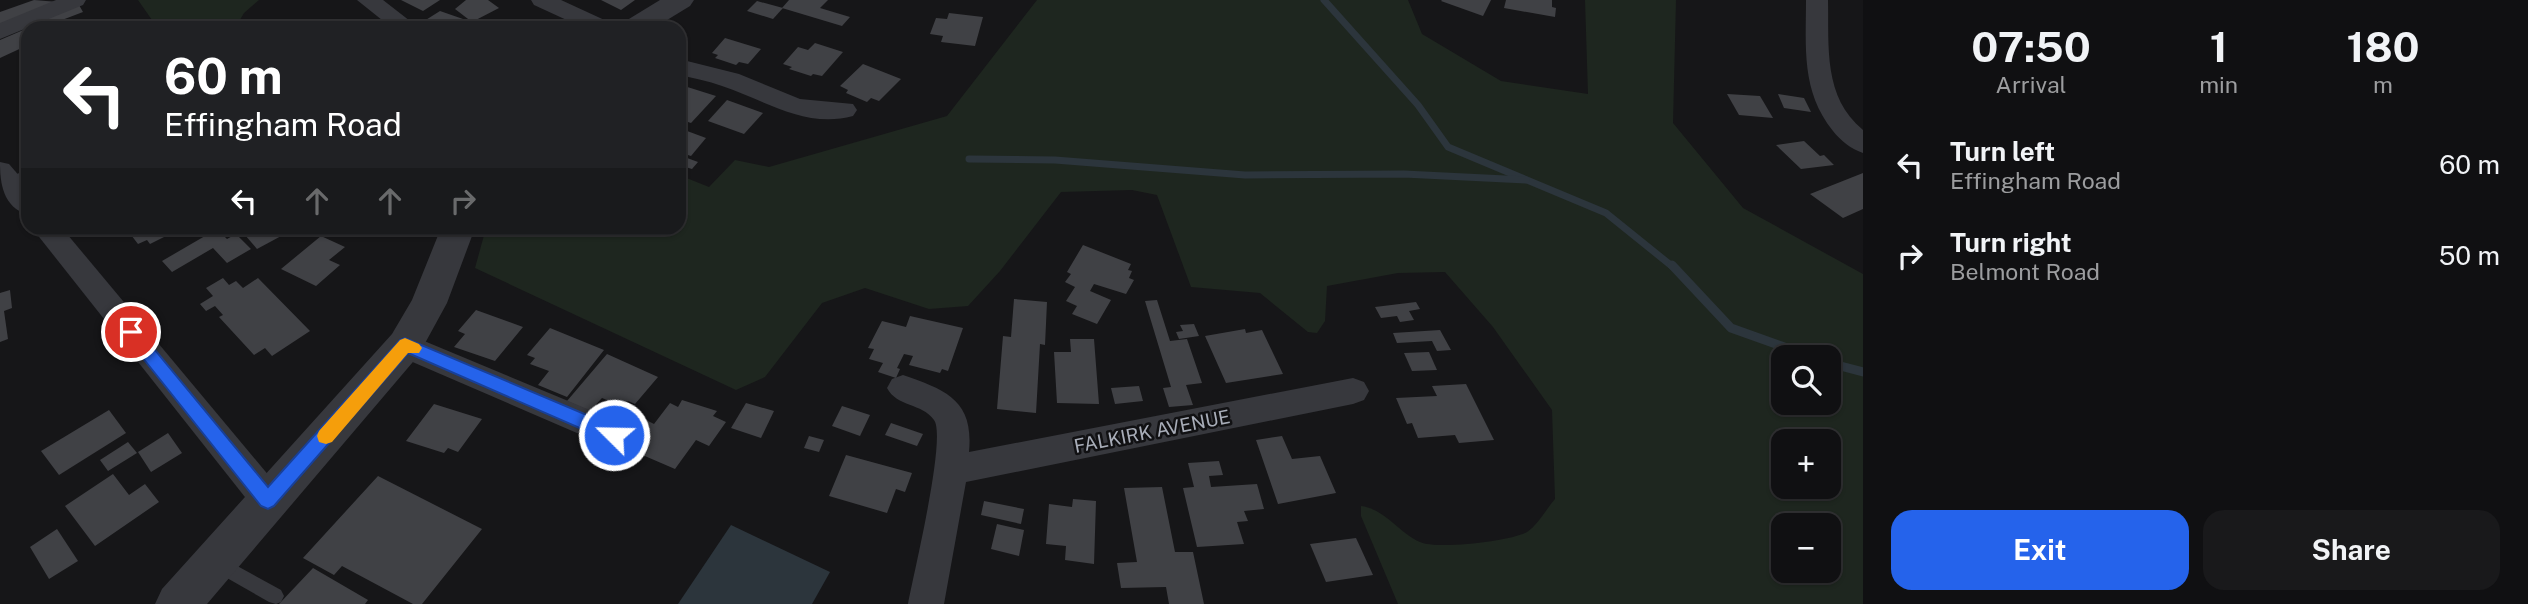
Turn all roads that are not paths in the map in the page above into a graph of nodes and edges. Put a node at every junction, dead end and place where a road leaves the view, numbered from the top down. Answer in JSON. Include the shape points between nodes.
{"nodes":[{"id":1,"x":75,"y":0,"type":"edge"},
{"id":2,"x":368,"y":0,"type":"edge"},
{"id":3,"x":542,"y":0,"type":"edge"},
{"id":4,"x":680,"y":0,"type":"edge"},
{"id":5,"x":1817,"y":0,"type":"edge"},
{"id":6,"x":26,"y":21,"type":"edge"},
{"id":7,"x":397,"y":21,"type":"edge"},
{"id":8,"x":588,"y":21,"type":"edge"},
{"id":9,"x":646,"y":21,"type":"edge"},
{"id":10,"x":21,"y":23,"type":"edge"},
{"id":11,"x":0,"y":32,"type":"edge"},
{"id":12,"x":686,"y":69,"type":"edge"},
{"id":13,"x":844,"y":110,"type":"dead end"},
{"id":14,"x":1863,"y":144,"type":"edge"},
{"id":15,"x":13,"y":175,"type":"edge"},
{"id":16,"x":21,"y":191,"type":"edge"},
{"id":17,"x":52,"y":235,"type":"edge"},
{"id":18,"x":455,"y":235,"type":"edge"},
{"id":19,"x":405,"y":345,"type":"junction"},
{"id":20,"x":904,"y":388,"type":"dead end"},
{"id":21,"x":1353,"y":391,"type":"dead end"},
{"id":22,"x":614,"y":435,"type":"dead end"},
{"id":23,"x":951,"y":470,"type":"junction"},
{"id":24,"x":268,"y":500,"type":"junction"},
{"id":25,"x":215,"y":561,"type":"junction"},
{"id":26,"x":275,"y":596,"type":"dead end"},
{"id":27,"x":178,"y":604,"type":"edge"},
{"id":28,"x":926,"y":604,"type":"edge"}],
"edges":[{"from":1,"to":6,"type":"street"},
{"from":2,"to":7,"type":"street"},
{"from":3,"to":8,"type":"street"},
{"from":4,"to":9,"type":"street"},
{"from":5,"to":14,"type":"street","via":[[1820,88],[1828,109]]},
{"from":10,"to":11,"type":"street"},
{"from":12,"to":13,"type":"street","via":[[730,80],[795,107]]},
{"from":15,"to":16,"type":"street"},
{"from":17,"to":24,"type":"street"},
{"from":18,"to":19,"type":"street","via":[[429,303]]},
{"from":19,"to":22,"type":"street"},
{"from":19,"to":24,"type":"street"},
{"from":20,"to":23,"type":"street","via":[[938,403],[950,416],[955,430]]},
{"from":21,"to":23,"type":"street","name":"FALKIRK AVENUE"},
{"from":23,"to":28,"type":"street"},
{"from":24,"to":25,"type":"street"},
{"from":25,"to":26,"type":"lane"},
{"from":25,"to":27,"type":"street"}]}
